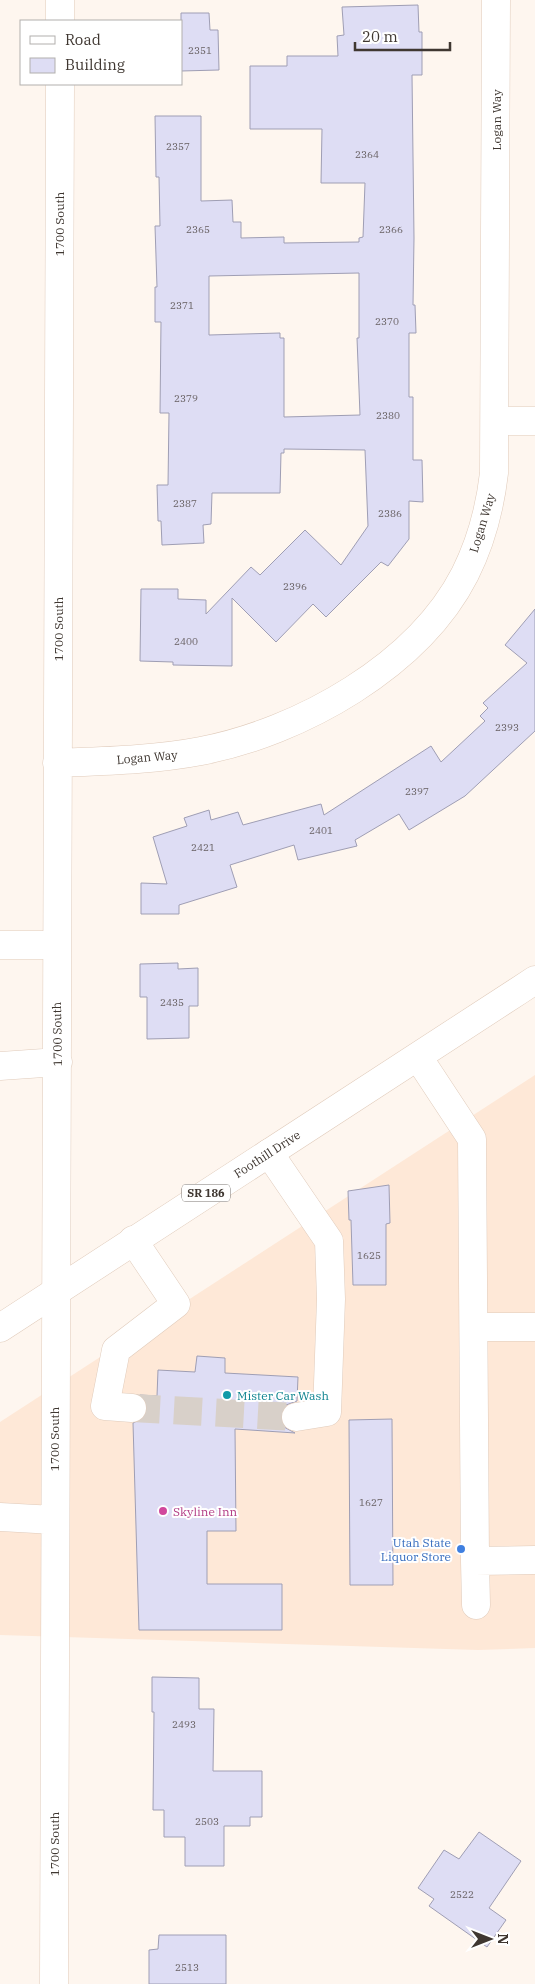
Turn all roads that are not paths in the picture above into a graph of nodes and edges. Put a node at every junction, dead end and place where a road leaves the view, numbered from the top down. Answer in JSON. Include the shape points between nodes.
{"nodes":[{"id":1,"x":60,"y":0,"type":"edge"},
{"id":2,"x":496,"y":0,"type":"edge"},
{"id":3,"x":60,"y":20,"type":"edge"},
{"id":4,"x":60,"y":85,"type":"edge"},
{"id":5,"x":495,"y":421,"type":"junction"},
{"id":6,"x":535,"y":421,"type":"edge"},
{"id":7,"x":58,"y":763,"type":"junction"},
{"id":8,"x":0,"y":945,"type":"edge"},
{"id":9,"x":57,"y":945,"type":"junction"},
{"id":10,"x":535,"y":980,"type":"edge"},
{"id":11,"x":418,"y":1057,"type":"junction"},
{"id":12,"x":58,"y":1062,"type":"junction"},
{"id":13,"x":0,"y":1066,"type":"edge"},
{"id":14,"x":269,"y":1153,"type":"junction"},
{"id":15,"x":133,"y":1240,"type":"junction"},
{"id":16,"x":58,"y":1289,"type":"junction"},
{"id":17,"x":474,"y":1327,"type":"junction"},
{"id":18,"x":535,"y":1327,"type":"edge"},
{"id":19,"x":0,"y":1328,"type":"edge"},
{"id":20,"x":132,"y":1408,"type":"tunnel mouth"},
{"id":21,"x":296,"y":1417,"type":"tunnel mouth"},
{"id":22,"x":0,"y":1517,"type":"edge"},
{"id":23,"x":54,"y":1520,"type":"junction"},
{"id":24,"x":535,"y":1560,"type":"edge"},
{"id":25,"x":475,"y":1561,"type":"junction"},
{"id":26,"x":476,"y":1605,"type":"dead end"},
{"id":27,"x":54,"y":1984,"type":"edge"}],
"edges":[{"from":1,"to":3,"type":"street"},
{"from":2,"to":5,"type":"street","name":"Logan Way"},
{"from":4,"to":7,"type":"street","name":"1700 South"},
{"from":5,"to":6,"type":"street"},
{"from":5,"to":7,"type":"street","name":"Logan Way","via":[[490,505],[479,540],[464,575],[445,605],[424,632],[395,658],[328,704],[247,739],[157,758]]},
{"from":7,"to":9,"type":"street","name":"1700 South"},
{"from":8,"to":9,"type":"street"},
{"from":9,"to":12,"type":"street","name":"1700 South"},
{"from":10,"to":11,"type":"street","name":"Foothill Drive","number":"SR 186"},
{"from":11,"to":14,"type":"street","name":"Foothill Drive","number":"SR 186"},
{"from":11,"to":17,"type":"street","via":[[472,1139]]},
{"from":12,"to":13,"type":"street"},
{"from":12,"to":16,"type":"street","name":"1700 South"},
{"from":14,"to":15,"type":"street","name":"Foothill Drive","number":"SR 186"},
{"from":14,"to":21,"type":"street","via":[[329,1241],[331,1299],[326,1412]]},
{"from":15,"to":16,"type":"street","name":"Foothill Drive","number":"SR 186"},
{"from":15,"to":20,"type":"street","via":[[176,1304],[116,1350],[105,1406]]},
{"from":16,"to":19,"type":"street","name":"Foothill Drive","number":"SR 186"},
{"from":16,"to":23,"type":"street","name":"1700 South","via":[[54,1373]]},
{"from":17,"to":18,"type":"street"},
{"from":17,"to":25,"type":"street"},
{"from":22,"to":23,"type":"street"},
{"from":23,"to":27,"type":"street","name":"1700 South"},
{"from":24,"to":25,"type":"street"},
{"from":25,"to":26,"type":"street"}]}
